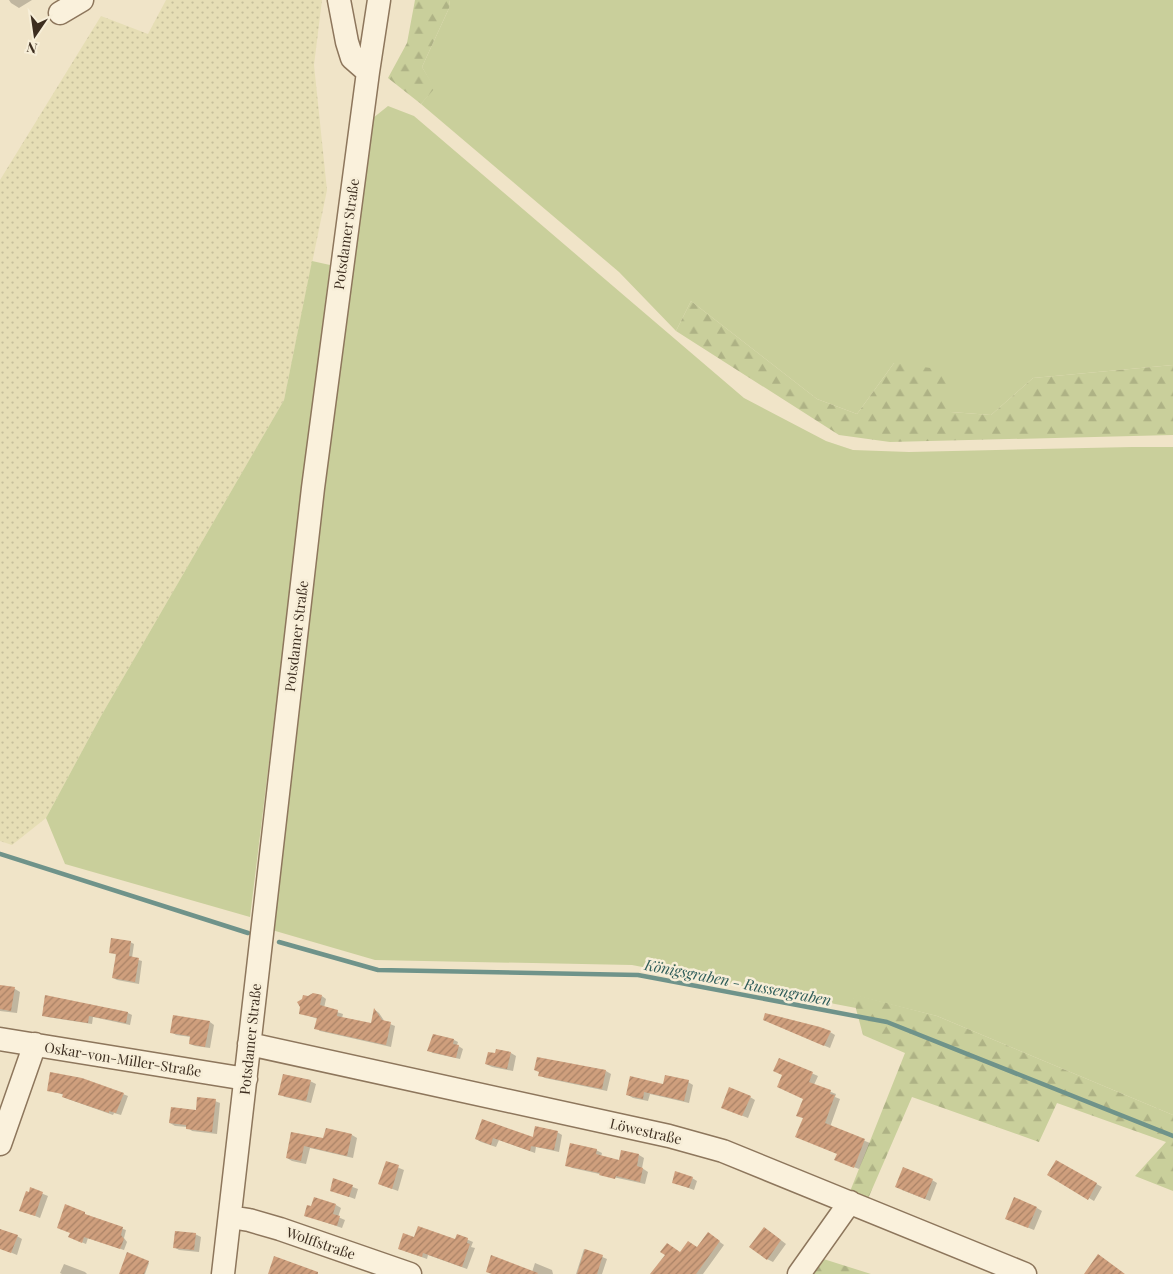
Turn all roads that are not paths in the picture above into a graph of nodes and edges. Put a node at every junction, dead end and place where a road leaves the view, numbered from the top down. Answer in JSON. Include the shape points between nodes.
{"nodes":[{"id":1,"x":339,"y":0,"type":"edge"},
{"id":2,"x":379,"y":0,"type":"edge"},
{"id":3,"x":368,"y":72,"type":"junction"},
{"id":4,"x":0,"y":1039,"type":"edge"},
{"id":5,"x":35,"y":1044,"type":"junction"},
{"id":6,"x":249,"y":1044,"type":"junction"},
{"id":7,"x":246,"y":1079,"type":"junction"},
{"id":8,"x":0,"y":1144,"type":"edge"},
{"id":9,"x":850,"y":1202,"type":"junction"},
{"id":10,"x":230,"y":1217,"type":"junction"},
{"id":11,"x":223,"y":1274,"type":"edge"},
{"id":12,"x":410,"y":1274,"type":"edge"},
{"id":13,"x":799,"y":1274,"type":"edge"},
{"id":14,"x":1026,"y":1274,"type":"edge"}],
"edges":[{"from":1,"to":3,"type":"street","via":[[352,58]]},
{"from":2,"to":3,"type":"street","name":"Potsdamer Straße"},
{"from":3,"to":6,"type":"street","name":"Potsdamer Straße","via":[[313,488]]},
{"from":4,"to":5,"type":"street","name":"Oskar-von-Miller-Straße"},
{"from":5,"to":7,"type":"street","name":"Oskar-von-Miller-Straße"},
{"from":5,"to":8,"type":"street"},
{"from":6,"to":7,"type":"street","name":"Potsdamer Straße"},
{"from":6,"to":9,"type":"street","name":"Löwestraße","via":[[669,1136],[724,1151]]},
{"from":7,"to":10,"type":"street","name":"Potsdamer Straße"},
{"from":9,"to":13,"type":"street"},
{"from":9,"to":14,"type":"street","name":"Löwestraße"},
{"from":10,"to":11,"type":"street","name":"Potsdamer Straße"},
{"from":10,"to":12,"type":"street","name":"Wolffstraße","via":[[280,1229]]}]}
